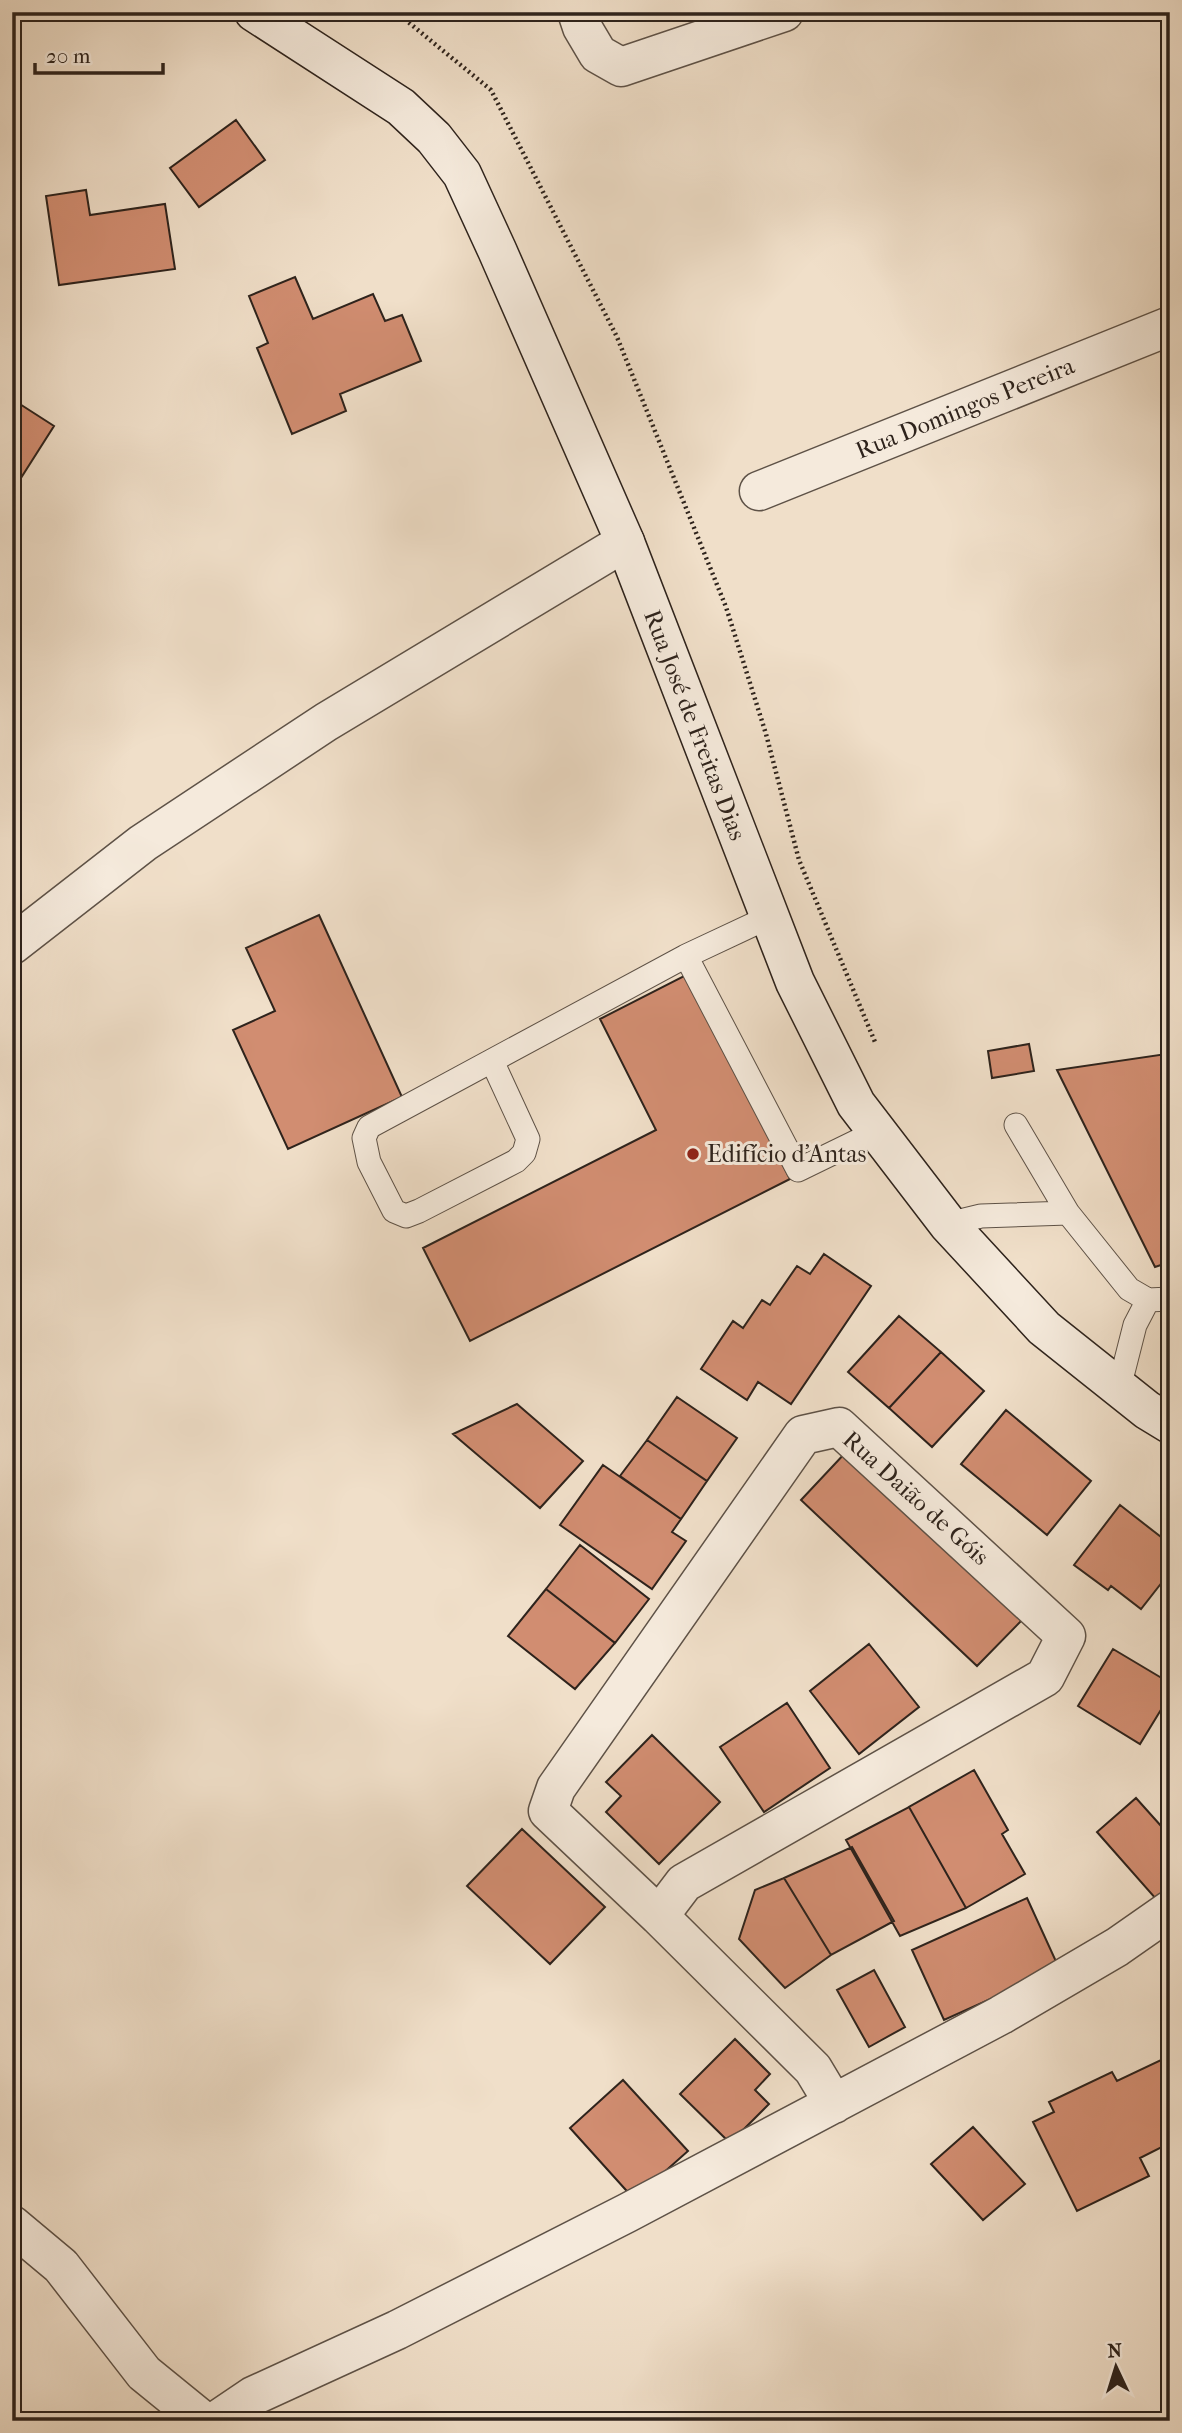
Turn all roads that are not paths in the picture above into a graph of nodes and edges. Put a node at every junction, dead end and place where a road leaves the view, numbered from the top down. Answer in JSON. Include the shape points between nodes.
{"nodes":[{"id":1,"x":254,"y":12,"type":"edge"},
{"id":2,"x":577,"y":12,"type":"edge"},
{"id":3,"x":784,"y":12,"type":"edge"},
{"id":4,"x":1170,"y":326,"type":"edge"},
{"id":5,"x":760,"y":491,"type":"dead end"},
{"id":6,"x":625,"y":542,"type":"junction"},
{"id":7,"x":769,"y":917,"type":"junction"},
{"id":8,"x":12,"y":945,"type":"edge"},
{"id":9,"x":686,"y":956,"type":"junction"},
{"id":10,"x":492,"y":1061,"type":"junction"},
{"id":11,"x":1016,"y":1125,"type":"dead end"},
{"id":12,"x":876,"y":1132,"type":"junction"},
{"id":13,"x":1068,"y":1213,"type":"junction"},
{"id":14,"x":948,"y":1224,"type":"junction"},
{"id":15,"x":1159,"y":1300,"type":"edge"},
{"id":16,"x":1119,"y":1388,"type":"junction"},
{"id":17,"x":1170,"y":1424,"type":"edge"},
{"id":18,"x":1170,"y":1910,"type":"edge"},
{"id":19,"x":659,"y":1916,"type":"junction"},
{"id":20,"x":834,"y":2104,"type":"junction"},
{"id":21,"x":12,"y":2225,"type":"edge"},
{"id":22,"x":202,"y":2421,"type":"edge"},
{"id":23,"x":216,"y":2421,"type":"edge"}],
"edges":[{"from":1,"to":6,"type":"street","name":"Rua José de Freitas Dias","via":[[401,107],[434,138],[462,174]]},
{"from":2,"to":3,"type":"street","via":[[598,54],[621,67]]},
{"from":4,"to":5,"type":"street","name":"Rua Domingos Pereira"},
{"from":6,"to":7,"type":"street","name":"Rua José de Freitas Dias"},
{"from":6,"to":8,"type":"street","via":[[326,722],[143,842]]},
{"from":7,"to":9,"type":"lane"},
{"from":7,"to":12,"type":"street","name":"Rua José de Freitas Dias","via":[[819,1031],[856,1104]]},
{"from":9,"to":10,"type":"lane"},
{"from":9,"to":12,"type":"lane","via":[[798,1170]]},
{"from":10,"to":10,"type":"lane","via":[[369,1127],[364,1138],[369,1162],[394,1211],[407,1216],[419,1211],[524,1153],[528,1139]]},
{"from":11,"to":13,"type":"lane"},
{"from":12,"to":14,"type":"street","name":"Rua José de Freitas Dias"},
{"from":13,"to":14,"type":"lane","via":[[981,1216]]},
{"from":13,"to":15,"type":"lane","via":[[1129,1289]]},
{"from":14,"to":16,"type":"street","name":"Rua José de Freitas Dias","via":[[1044,1328]]},
{"from":15,"to":16,"type":"lane","via":[[1135,1325]]},
{"from":16,"to":17,"type":"street","name":"Rua José de Freitas Dias"},
{"from":18,"to":20,"type":"street","via":[[1117,1947],[1012,2008]]},
{"from":19,"to":19,"type":"street","name":"Rua Daião de Góis","via":[[548,1811],[556,1788],[803,1435],[839,1427],[1066,1636],[1045,1677],[684,1882]]},
{"from":19,"to":20,"type":"street","name":"Rua Daião de Góis","via":[[813,2069]]},
{"from":20,"to":23,"type":"street","via":[[397,2330],[253,2396]]},
{"from":21,"to":22,"type":"street","via":[[61,2266],[145,2373]]}]}
